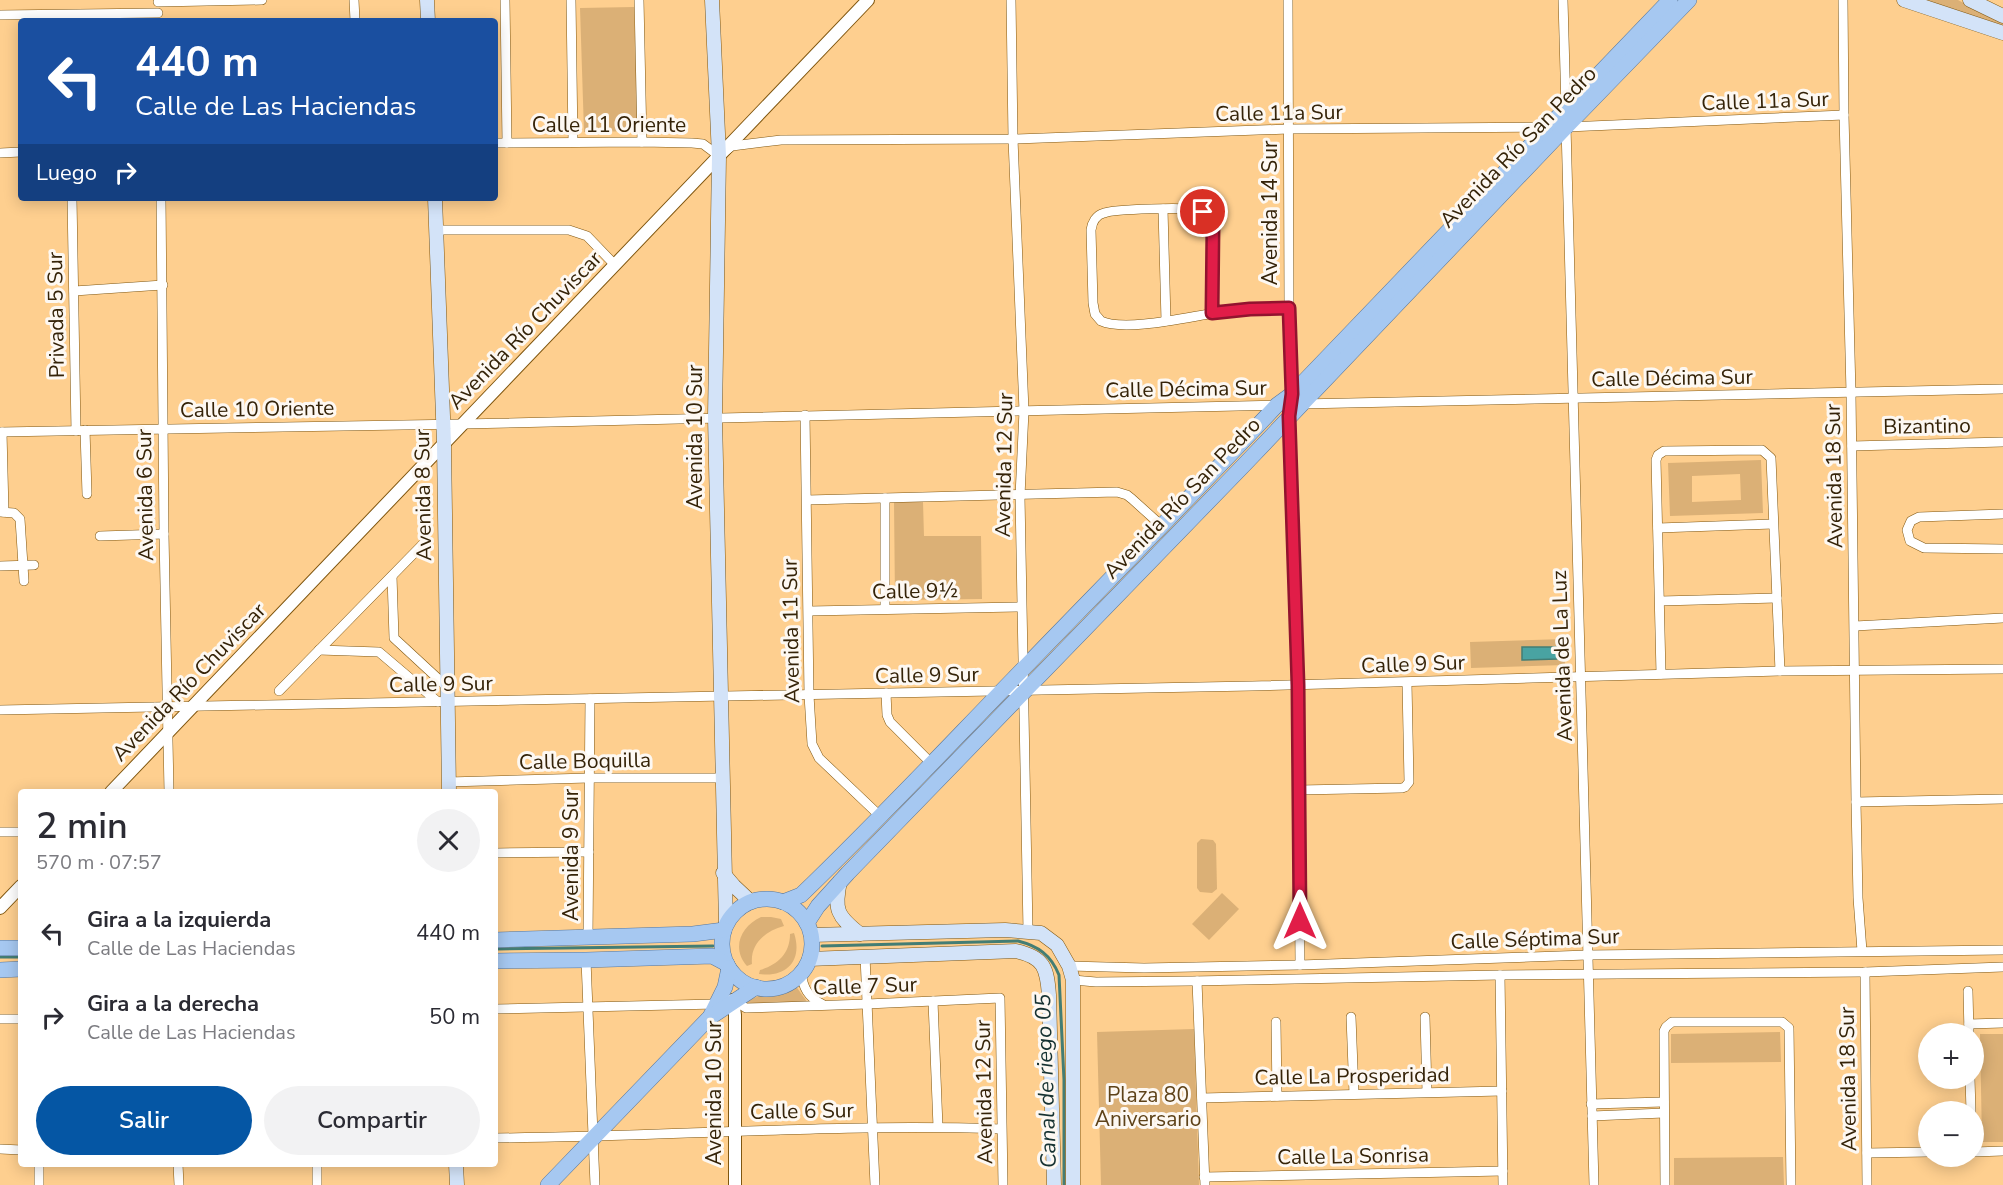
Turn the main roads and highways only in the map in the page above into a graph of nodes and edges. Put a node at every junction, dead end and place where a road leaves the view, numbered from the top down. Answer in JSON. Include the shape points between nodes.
{"nodes":[{"id":1,"x":428,"y":0,"type":"edge"},
{"id":2,"x":712,"y":0,"type":"edge"},
{"id":3,"x":1670,"y":0,"type":"edge"},
{"id":4,"x":1689,"y":0,"type":"edge"},
{"id":5,"x":1904,"y":0,"type":"edge"},
{"id":6,"x":1970,"y":0,"type":"edge"},
{"id":7,"x":2003,"y":16,"type":"edge"},
{"id":8,"x":428,"y":18,"type":"edge"},
{"id":9,"x":2003,"y":33,"type":"edge"},
{"id":10,"x":435,"y":201,"type":"edge"},
{"id":11,"x":1290,"y":405,"type":"junction"},
{"id":12,"x":449,"y":787,"type":"edge"},
{"id":13,"x":723,"y":873,"type":"junction"},
{"id":14,"x":840,"y":881,"type":"junction"},
{"id":15,"x":751,"y":902,"type":"junction"},
{"id":16,"x":783,"y":902,"type":"junction"},
{"id":17,"x":725,"y":928,"type":"junction"},
{"id":18,"x":809,"y":929,"type":"junction"},
{"id":19,"x":860,"y":934,"type":"junction"},
{"id":20,"x":498,"y":940,"type":"edge"},
{"id":21,"x":0,"y":948,"type":"edge"},
{"id":22,"x":18,"y":948,"type":"edge"},
{"id":23,"x":498,"y":960,"type":"edge"},
{"id":24,"x":728,"y":966,"type":"junction"},
{"id":25,"x":805,"y":966,"type":"junction"},
{"id":26,"x":18,"y":969,"type":"edge"},
{"id":27,"x":0,"y":970,"type":"edge"},
{"id":28,"x":756,"y":987,"type":"junction"},
{"id":29,"x":713,"y":1011,"type":"junction"},
{"id":30,"x":456,"y":1167,"type":"edge"},
{"id":31,"x":457,"y":1185,"type":"edge"},
{"id":32,"x":548,"y":1185,"type":"edge"},
{"id":33,"x":1054,"y":1185,"type":"edge"},
{"id":34,"x":1073,"y":1185,"type":"edge"}],
"edges":[{"from":1,"to":8,"type":"main road"},
{"from":2,"to":13,"type":"main road","name":"Avenida 10 Sur","via":[[719,156],[715,417]]},
{"from":3,"to":11,"type":"main road","name":"Avenida Río San Pedro"},
{"from":4,"to":11,"type":"main road","name":"Avenida Río San Pedro"},
{"from":5,"to":9,"type":"main road"},
{"from":6,"to":7,"type":"main road"},
{"from":10,"to":12,"type":"main road","name":"Avenida 8 Sur","via":[[444,444],[447,687],[443,702]]},
{"from":11,"to":14,"type":"main road","name":"Avenida Río San Pedro","via":[[1024,691]]},
{"from":11,"to":16,"type":"main road","name":"Avenida Río San Pedro","via":[[1023,668],[881,817],[801,895]]},
{"from":13,"to":15,"type":"main road"},
{"from":13,"to":17,"type":"main road","name":"Avenida 10 Sur"},
{"from":14,"to":18,"type":"main road","name":"Avenida Río San Pedro","via":[[818,906]]},
{"from":14,"to":19,"type":"main road","via":[[837,909]]},
{"from":15,"to":16,"type":"main road"},
{"from":15,"to":17,"type":"main road","via":[[740,907]]},
{"from":16,"to":18,"type":"main road","via":[[801,914]]},
{"from":17,"to":20,"type":"main road","via":[[693,934]]},
{"from":17,"to":24,"type":"main road","via":[[723,953]]},
{"from":18,"to":19,"type":"main road"},
{"from":18,"to":25,"type":"main road","via":[[811,947]]},
{"from":19,"to":34,"type":"main road","via":[[1028,931],[1041,933],[1058,945],[1073,980]]},
{"from":21,"to":22,"type":"main road"},
{"from":23,"to":24,"type":"main road","via":[[712,956]]},
{"from":24,"to":28,"type":"main road","via":[[736,976]]},
{"from":24,"to":29,"type":"main road","via":[[727,980]]},
{"from":25,"to":28,"type":"main road","via":[[792,981],[781,986]]},
{"from":25,"to":33,"type":"main road","via":[[865,956],[1016,951],[1028,954],[1043,966],[1049,995]]},
{"from":26,"to":27,"type":"main road"},
{"from":28,"to":29,"type":"main road"},
{"from":29,"to":32,"type":"main road"},
{"from":30,"to":31,"type":"main road"}]}
